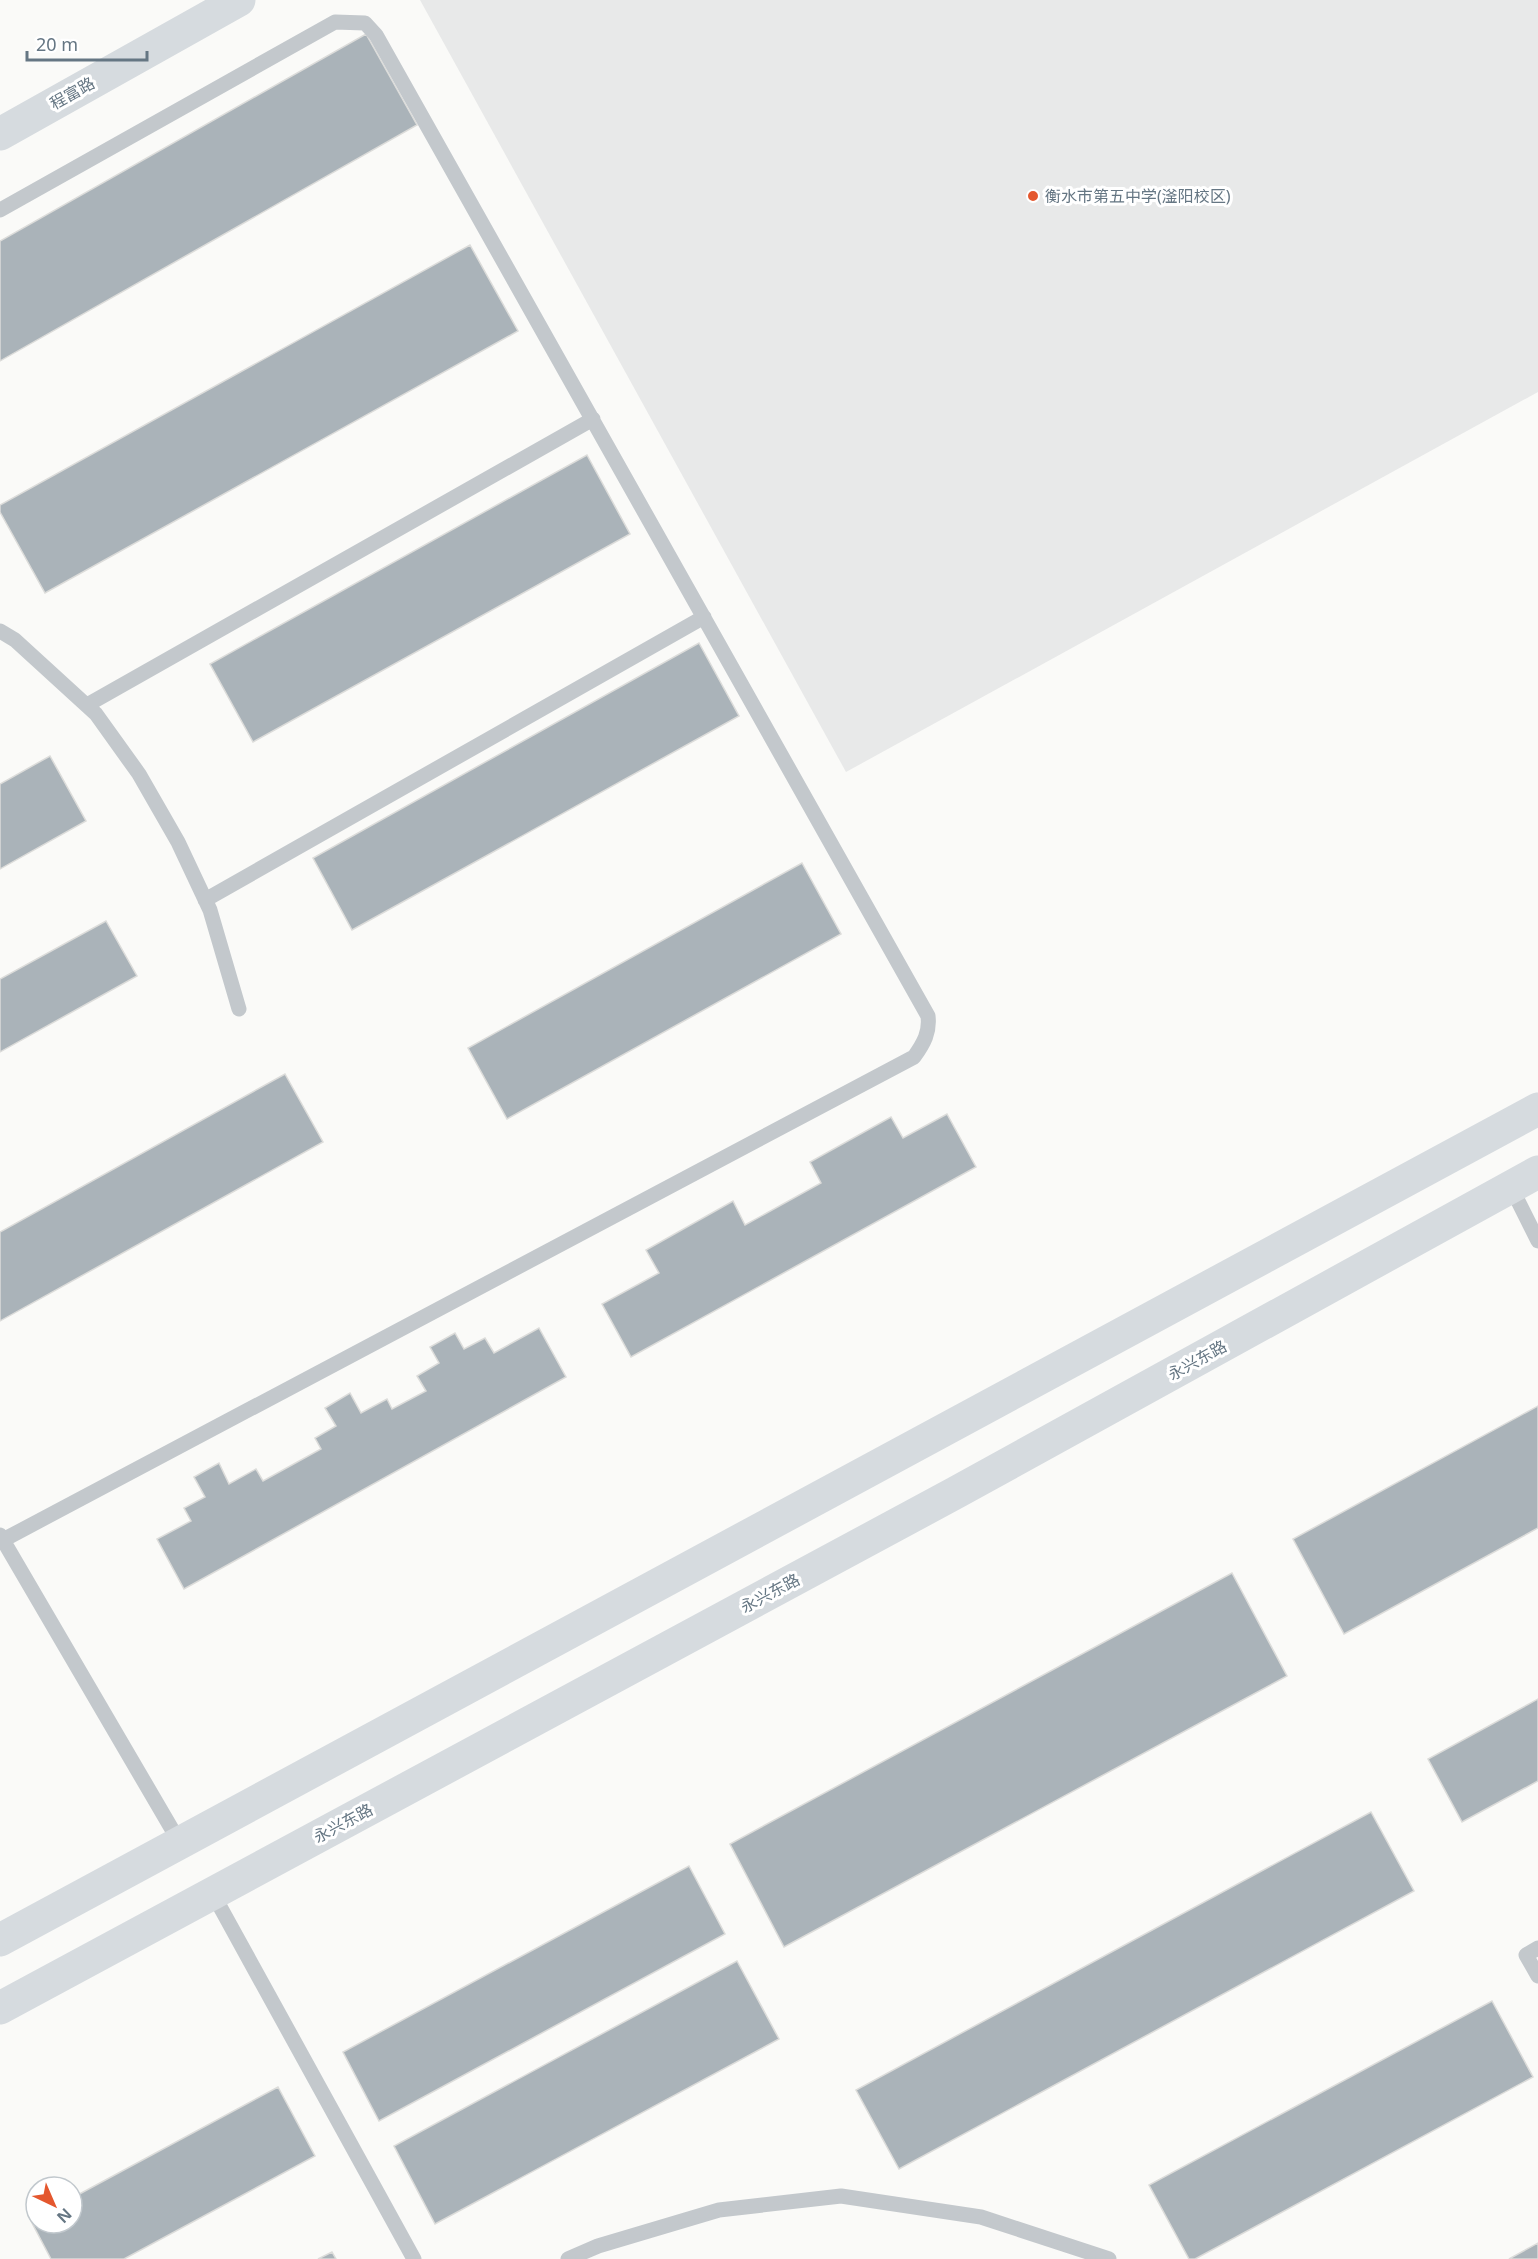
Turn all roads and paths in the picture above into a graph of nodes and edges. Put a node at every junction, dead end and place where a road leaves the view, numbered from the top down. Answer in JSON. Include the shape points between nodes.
{"nodes":[{"id":1,"x":239,"y":0,"type":"edge"},
{"id":2,"x":0,"y":134,"type":"edge"},
{"id":3,"x":0,"y":210,"type":"edge"},
{"id":4,"x":593,"y":419,"type":"junction"},
{"id":5,"x":704,"y":617,"type":"junction"},
{"id":6,"x":0,"y":631,"type":"edge"},
{"id":7,"x":87,"y":705,"type":"junction"},
{"id":8,"x":206,"y":900,"type":"junction"},
{"id":9,"x":239,"y":1009,"type":"dead end"},
{"id":10,"x":1538,"y":1109,"type":"edge"},
{"id":11,"x":1525,"y":1179,"type":"edge"},
{"id":12,"x":1538,"y":1241,"type":"edge"},
{"id":13,"x":2,"y":1537,"type":"edge"},
{"id":14,"x":180,"y":1843,"type":"junction"},
{"id":15,"x":213,"y":1894,"type":"junction"},
{"id":16,"x":0,"y":1940,"type":"edge"},
{"id":17,"x":1538,"y":1948,"type":"edge"},
{"id":18,"x":1538,"y":1976,"type":"edge"},
{"id":19,"x":0,"y":2008,"type":"edge"},
{"id":20,"x":414,"y":2259,"type":"edge"},
{"id":21,"x":568,"y":2259,"type":"edge"},
{"id":22,"x":1109,"y":2259,"type":"edge"}],
"edges":[{"from":1,"to":2,"type":"street","name":"程富路"},
{"from":3,"to":4,"type":"lane","via":[[335,22],[365,23],[376,35]]},
{"from":4,"to":5,"type":"lane"},
{"from":4,"to":7,"type":"lane"},
{"from":5,"to":8,"type":"lane"},
{"from":5,"to":13,"type":"lane","via":[[928,1016],[924,1044],[914,1057]]},
{"from":6,"to":7,"type":"lane"},
{"from":7,"to":8,"type":"lane","via":[[139,774]]},
{"from":8,"to":9,"type":"lane"},
{"from":10,"to":14,"type":"street"},
{"from":11,"to":12,"type":"lane"},
{"from":11,"to":15,"type":"street","name":"永兴东路"},
{"from":13,"to":14,"type":"lane"},
{"from":14,"to":16,"type":"street"},
{"from":15,"to":19,"type":"street","name":"永兴东路"},
{"from":15,"to":20,"type":"lane"},
{"from":17,"to":18,"type":"lane","via":[[1526,1954]]},
{"from":21,"to":22,"type":"lane","via":[[598,2246],[718,2210],[841,2196],[981,2217]]}]}
